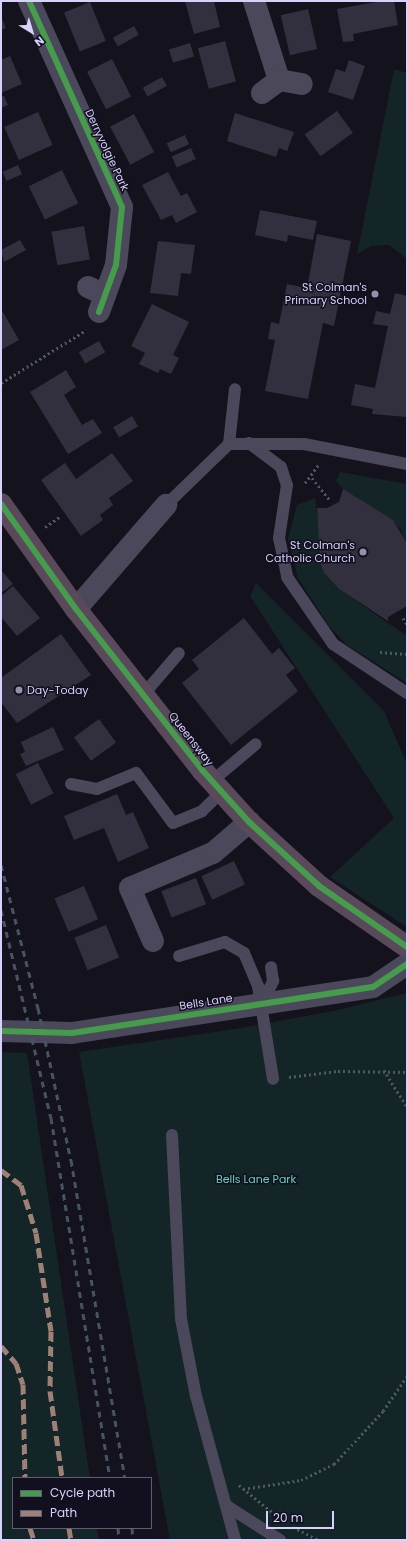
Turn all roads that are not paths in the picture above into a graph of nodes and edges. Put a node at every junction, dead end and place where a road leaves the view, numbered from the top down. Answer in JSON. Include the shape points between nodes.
{"nodes":[{"id":1,"x":29,"y":1,"type":"edge"},
{"id":2,"x":254,"y":1,"type":"edge"},
{"id":3,"x":302,"y":84,"type":"dead end"},
{"id":4,"x":97,"y":298,"type":"road end"},
{"id":5,"x":235,"y":389,"type":"dead end"},
{"id":6,"x":249,"y":443,"type":"junction"},
{"id":7,"x":229,"y":444,"type":"junction"},
{"id":8,"x":407,"y":464,"type":"edge"},
{"id":9,"x":1,"y":504,"type":"edge"},
{"id":10,"x":166,"y":505,"type":"joint"},
{"id":11,"x":76,"y":609,"type":"junction"},
{"id":12,"x":179,"y":653,"type":"dead end"},
{"id":13,"x":407,"y":693,"type":"edge"},
{"id":14,"x":143,"y":694,"type":"junction"},
{"id":15,"x":256,"y":744,"type":"dead end"},
{"id":16,"x":71,"y":784,"type":"dead end"},
{"id":17,"x":217,"y":786,"type":"junction"},
{"id":18,"x":249,"y":822,"type":"junction"},
{"id":19,"x":153,"y":941,"type":"dead end"},
{"id":20,"x":407,"y":947,"type":"edge"},
{"id":21,"x":179,"y":956,"type":"dead end"},
{"id":22,"x":407,"y":964,"type":"edge"},
{"id":23,"x":271,"y":967,"type":"dead end"},
{"id":24,"x":262,"y":1003,"type":"junction"},
{"id":25,"x":1,"y":1031,"type":"edge"},
{"id":26,"x":273,"y":1079,"type":"road end"},
{"id":27,"x":172,"y":1135,"type":"dead end"},
{"id":28,"x":227,"y":1506,"type":"junction"},
{"id":29,"x":235,"y":1540,"type":"edge"},
{"id":30,"x":280,"y":1540,"type":"edge"}],
"edges":[{"from":1,"to":4,"type":"street","name":"Derryvolgie Park","via":[[122,207],[116,265]]},
{"from":2,"to":3,"type":"street","via":[[270,86]]},
{"from":5,"to":7,"type":"lane"},
{"from":6,"to":7,"type":"lane"},
{"from":6,"to":8,"type":"lane","via":[[304,444]]},
{"from":6,"to":13,"type":"lane","via":[[281,467],[286,496],[279,538],[287,577],[333,644]]},
{"from":7,"to":10,"type":"lane"},
{"from":9,"to":11,"type":"highway","name":"Queensway"},
{"from":10,"to":11,"type":"street"},
{"from":11,"to":14,"type":"highway","name":"Queensway"},
{"from":12,"to":14,"type":"lane"},
{"from":14,"to":17,"type":"highway","name":"Queensway"},
{"from":15,"to":17,"type":"lane"},
{"from":16,"to":17,"type":"lane","via":[[98,789],[136,773],[173,823],[202,811]]},
{"from":17,"to":18,"type":"highway","name":"Queensway"},
{"from":18,"to":19,"type":"street","via":[[213,853],[130,888]]},
{"from":18,"to":20,"type":"highway","name":"Queensway","via":[[318,886]]},
{"from":21,"to":24,"type":"lane","via":[[225,942],[244,953]]},
{"from":22,"to":24,"type":"street","name":"Bells Lane","via":[[373,987]]},
{"from":23,"to":24,"type":"lane","via":[[274,982]]},
{"from":24,"to":25,"type":"street","name":"Bells Lane","via":[[72,1033]]},
{"from":24,"to":26,"type":"lane"},
{"from":27,"to":28,"type":"lane","via":[[181,1319],[214,1465]]},
{"from":28,"to":29,"type":"lane"},
{"from":28,"to":30,"type":"lane"}]}
